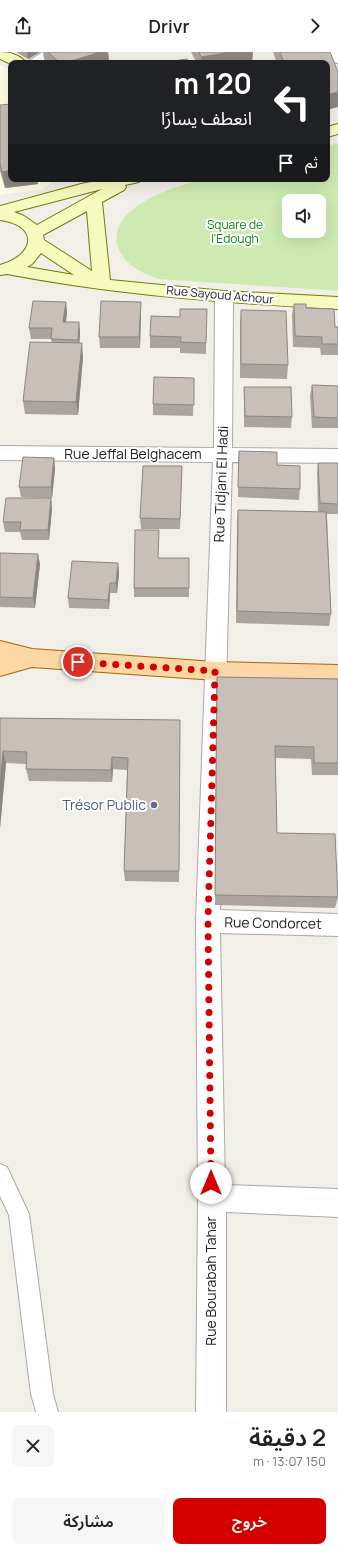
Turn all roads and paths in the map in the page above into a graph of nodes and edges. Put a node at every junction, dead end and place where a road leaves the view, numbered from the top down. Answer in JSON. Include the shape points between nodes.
{"nodes":[{"id":1,"x":53,"y":52,"type":"edge"},
{"id":2,"x":335,"y":52,"type":"edge"},
{"id":3,"x":0,"y":53,"type":"edge"},
{"id":4,"x":338,"y":59,"type":"edge"},
{"id":5,"x":13,"y":60,"type":"edge"},
{"id":6,"x":40,"y":60,"type":"edge"},
{"id":7,"x":119,"y":182,"type":"edge"},
{"id":8,"x":91,"y":189,"type":"edge"},
{"id":9,"x":0,"y":211,"type":"edge"},
{"id":10,"x":0,"y":215,"type":"edge"},
{"id":11,"x":36,"y":238,"type":"junction"},
{"id":12,"x":2,"y":272,"type":"edge"},
{"id":13,"x":102,"y":285,"type":"junction"},
{"id":14,"x":224,"y":297,"type":"junction"},
{"id":15,"x":338,"y":303,"type":"edge"},
{"id":16,"x":0,"y":453,"type":"edge"},
{"id":17,"x":223,"y":454,"type":"junction"},
{"id":18,"x":338,"y":456,"type":"edge"},
{"id":19,"x":0,"y":650,"type":"edge"},
{"id":20,"x":32,"y":658,"type":"junction"},
{"id":21,"x":0,"y":667,"type":"edge"},
{"id":22,"x":215,"y":671,"type":"junction"},
{"id":23,"x":338,"y":674,"type":"edge"},
{"id":24,"x":208,"y":921,"type":"junction"},
{"id":25,"x":338,"y":924,"type":"edge"},
{"id":26,"x":0,"y":1174,"type":"edge"},
{"id":27,"x":212,"y":1198,"type":"junction"},
{"id":28,"x":338,"y":1202,"type":"edge"},
{"id":29,"x":47,"y":1412,"type":"edge"},
{"id":30,"x":211,"y":1412,"type":"edge"}],
"edges":[{"from":1,"to":6,"type":"street"},
{"from":2,"to":4,"type":"street"},
{"from":3,"to":5,"type":"main road"},
{"from":7,"to":8,"type":"main road"},
{"from":8,"to":9,"type":"main road"},
{"from":8,"to":11,"type":"main road"},
{"from":8,"to":13,"type":"main road"},
{"from":10,"to":11,"type":"main road","via":[[18,218],[28,225]]},
{"from":11,"to":12,"type":"main road","via":[[33,251],[26,260]]},
{"from":11,"to":13,"type":"main road"},
{"from":12,"to":13,"type":"main road","name":"Rue Sayoud Achour"},
{"from":13,"to":14,"type":"main road","name":"Rue Sayoud Achour"},
{"from":14,"to":15,"type":"main road","name":"Rue Sayoud Achour"},
{"from":14,"to":17,"type":"street","name":"Rue Tidjani El Hadi"},
{"from":16,"to":17,"type":"street","name":"Rue Jeffal Belghacem"},
{"from":17,"to":18,"type":"street","name":"Rue Jeffal Belghacem"},
{"from":17,"to":22,"type":"street","name":"Rue Tidjani El Hadi"},
{"from":19,"to":20,"type":"main road"},
{"from":20,"to":21,"type":"main road"},
{"from":20,"to":22,"type":"main road"},
{"from":22,"to":23,"type":"main road"},
{"from":22,"to":24,"type":"street","name":"Rue Bourabah Tahar"},
{"from":24,"to":25,"type":"street","name":"Rue Condorcet"},
{"from":24,"to":27,"type":"street","name":"Rue Bourabah Tahar"},
{"from":26,"to":29,"type":"lane","via":[[19,1214],[42,1394]]},
{"from":27,"to":28,"type":"street"},
{"from":27,"to":30,"type":"street","name":"Rue Bourabah Tahar"}]}
